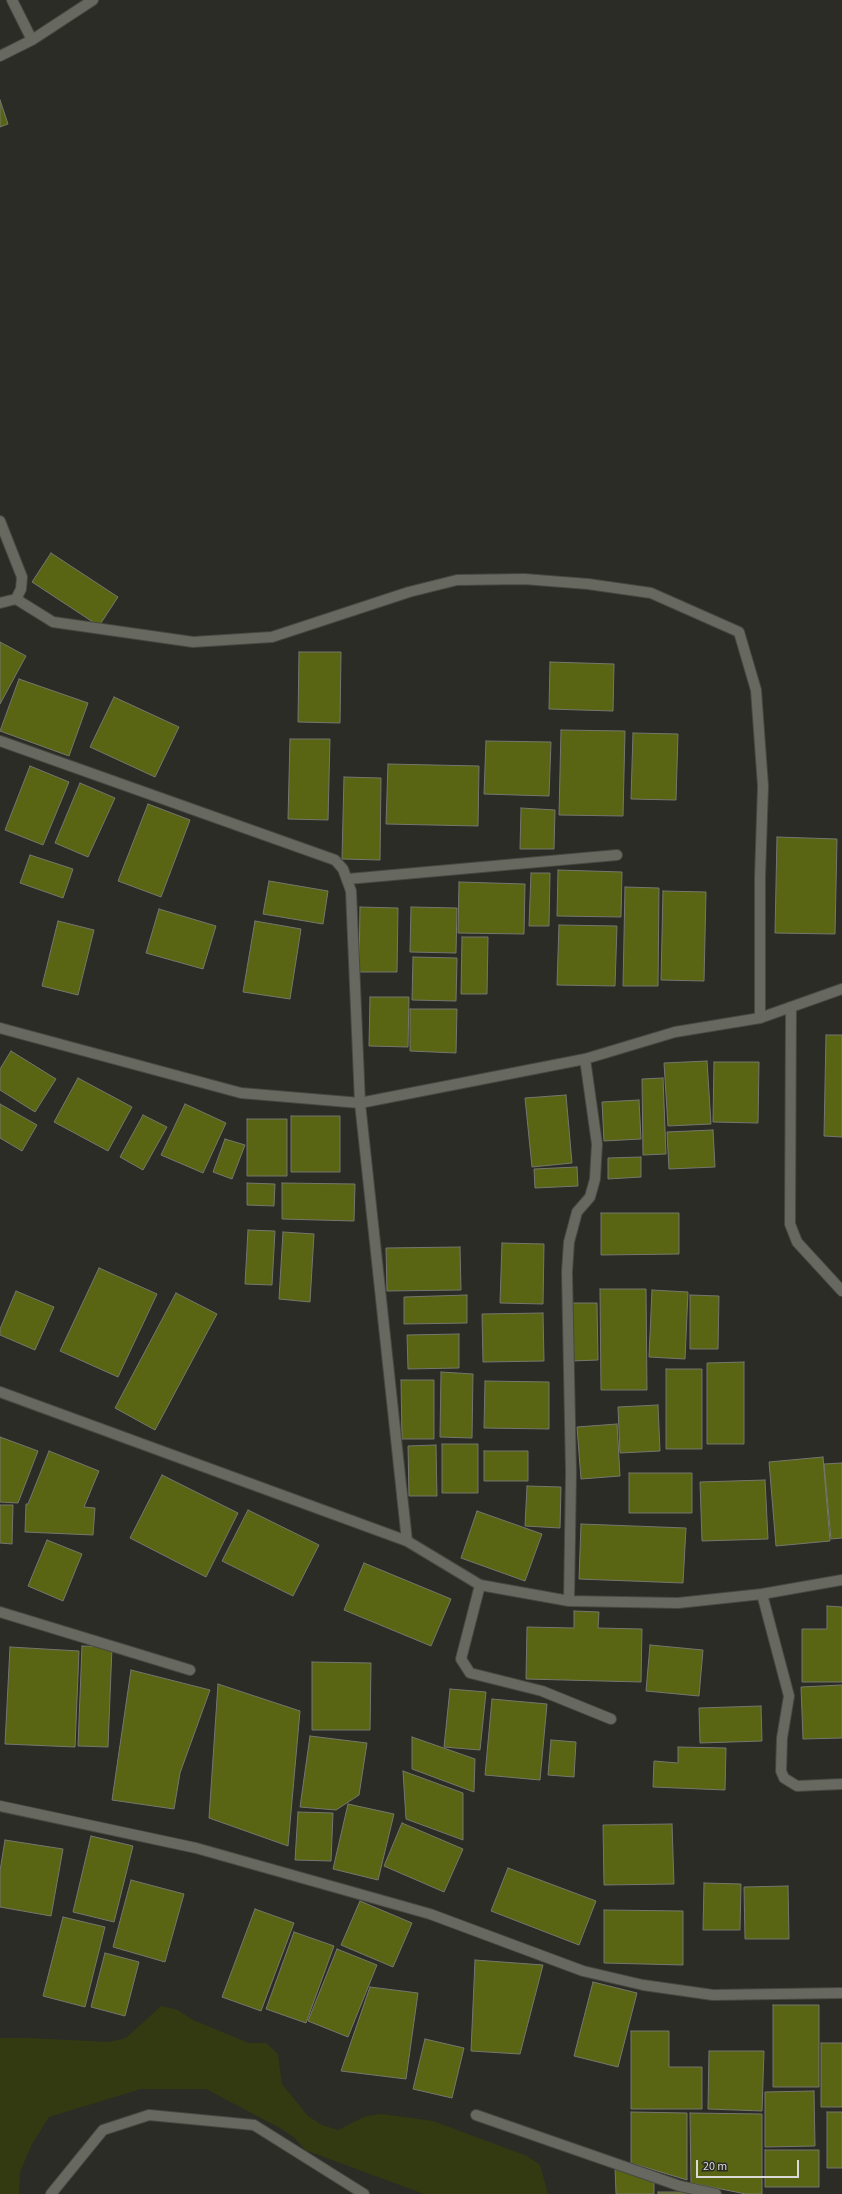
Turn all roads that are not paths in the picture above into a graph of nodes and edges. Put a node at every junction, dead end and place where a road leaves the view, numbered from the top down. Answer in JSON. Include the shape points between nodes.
{"nodes":[{"id":1,"x":12,"y":0,"type":"edge"},
{"id":2,"x":93,"y":0,"type":"edge"},
{"id":3,"x":32,"y":40,"type":"junction"},
{"id":4,"x":0,"y":56,"type":"edge"},
{"id":5,"x":0,"y":521,"type":"edge"},
{"id":6,"x":16,"y":598,"type":"junction"},
{"id":7,"x":0,"y":604,"type":"edge"},
{"id":8,"x":0,"y":741,"type":"edge"},
{"id":9,"x":617,"y":855,"type":"dead end"},
{"id":10,"x":348,"y":879,"type":"junction"},
{"id":11,"x":842,"y":989,"type":"edge"},
{"id":12,"x":791,"y":1007,"type":"junction"},
{"id":13,"x":760,"y":1018,"type":"junction"},
{"id":14,"x":0,"y":1028,"type":"edge"},
{"id":15,"x":585,"y":1059,"type":"junction"},
{"id":16,"x":360,"y":1103,"type":"junction"},
{"id":17,"x":842,"y":1292,"type":"edge"},
{"id":18,"x":0,"y":1392,"type":"edge"},
{"id":19,"x":407,"y":1541,"type":"junction"},
{"id":20,"x":842,"y":1580,"type":"edge"},
{"id":21,"x":480,"y":1585,"type":"junction"},
{"id":22,"x":762,"y":1594,"type":"junction"},
{"id":23,"x":569,"y":1601,"type":"junction"},
{"id":24,"x":0,"y":1612,"type":"edge"},
{"id":25,"x":190,"y":1670,"type":"dead end"},
{"id":26,"x":611,"y":1719,"type":"dead end"},
{"id":27,"x":842,"y":1784,"type":"edge"},
{"id":28,"x":0,"y":1806,"type":"edge"},
{"id":29,"x":842,"y":1993,"type":"edge"},
{"id":30,"x":476,"y":2114,"type":"dead end"},
{"id":31,"x":51,"y":2194,"type":"edge"},
{"id":32,"x":364,"y":2194,"type":"edge"},
{"id":33,"x":716,"y":2194,"type":"edge"}],
"edges":[{"from":1,"to":3,"type":"street"},
{"from":2,"to":3,"type":"street"},
{"from":3,"to":4,"type":"street"},
{"from":5,"to":6,"type":"street","via":[[22,577],[21,589]]},
{"from":6,"to":7,"type":"street"},
{"from":6,"to":13,"type":"street","via":[[53,622],[193,642],[272,637],[409,592],[457,580],[524,578],[651,593],[738,632],[756,690],[763,786]]},
{"from":8,"to":10,"type":"street","via":[[335,860]]},
{"from":9,"to":10,"type":"street"},
{"from":10,"to":16,"type":"street","via":[[351,890]]},
{"from":11,"to":12,"type":"street"},
{"from":12,"to":13,"type":"street"},
{"from":12,"to":17,"type":"street","via":[[790,1224],[797,1242]]},
{"from":13,"to":15,"type":"street","via":[[675,1032]]},
{"from":14,"to":16,"type":"street","via":[[241,1093]]},
{"from":15,"to":16,"type":"street"},
{"from":15,"to":23,"type":"street","via":[[597,1144],[595,1179],[590,1197],[577,1212],[569,1242],[567,1272],[571,1472]]},
{"from":16,"to":19,"type":"street"},
{"from":18,"to":19,"type":"street"},
{"from":19,"to":21,"type":"street"},
{"from":20,"to":22,"type":"street"},
{"from":21,"to":23,"type":"street"},
{"from":21,"to":26,"type":"street","via":[[460,1659],[470,1672],[542,1691]]},
{"from":22,"to":23,"type":"street","via":[[678,1603]]},
{"from":22,"to":27,"type":"street","via":[[789,1696],[782,1738],[781,1771],[784,1778],[797,1786]]},
{"from":24,"to":25,"type":"street"},
{"from":28,"to":29,"type":"street","via":[[204,1850],[430,1914],[583,1971],[643,1985],[713,1995]]},
{"from":30,"to":33,"type":"street","via":[[680,2186]]},
{"from":31,"to":32,"type":"street","via":[[103,2130],[149,2114],[254,2125]]}]}
